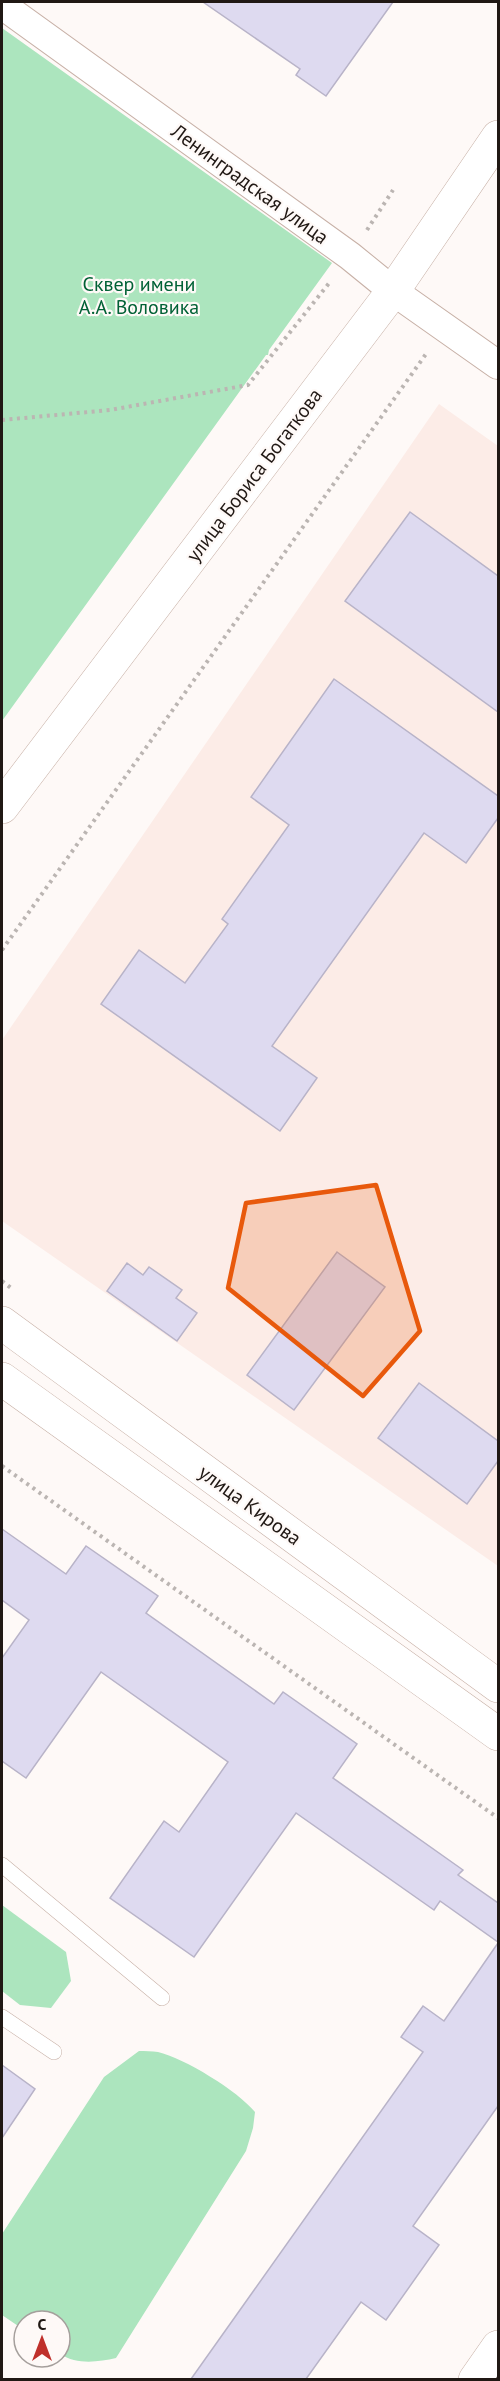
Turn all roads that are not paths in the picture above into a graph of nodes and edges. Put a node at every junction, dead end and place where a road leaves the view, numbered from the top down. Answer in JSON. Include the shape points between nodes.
{"nodes":[{"id":1,"x":2,"y":5,"type":"edge"},
{"id":2,"x":498,"y":137,"type":"edge"},
{"id":3,"x":393,"y":291,"type":"junction"},
{"id":4,"x":498,"y":365,"type":"edge"},
{"id":5,"x":2,"y":807,"type":"edge"},
{"id":6,"x":2,"y":1323,"type":"edge"},
{"id":7,"x":2,"y":1379,"type":"edge"},
{"id":8,"x":498,"y":1686,"type":"edge"},
{"id":9,"x":498,"y":1734,"type":"edge"},
{"id":10,"x":2,"y":1865,"type":"edge"},
{"id":11,"x":162,"y":1998,"type":"dead end"},
{"id":12,"x":2,"y":2016,"type":"edge"},
{"id":13,"x":54,"y":2052,"type":"dead end"},
{"id":14,"x":498,"y":2347,"type":"edge"},
{"id":15,"x":475,"y":2379,"type":"edge"}],
"edges":[{"from":1,"to":3,"type":"street","name":"Ленинградская улица"},
{"from":2,"to":3,"type":"main road","name":"улица Бориса Богаткова"},
{"from":3,"to":4,"type":"street","name":"Ленинградская улица"},
{"from":3,"to":5,"type":"main road","name":"улица Бориса Богаткова"},
{"from":6,"to":8,"type":"main road","name":"улица Кирова"},
{"from":7,"to":9,"type":"main road"},
{"from":10,"to":11,"type":"lane"},
{"from":12,"to":13,"type":"lane"},
{"from":14,"to":15,"type":"main road"}]}
